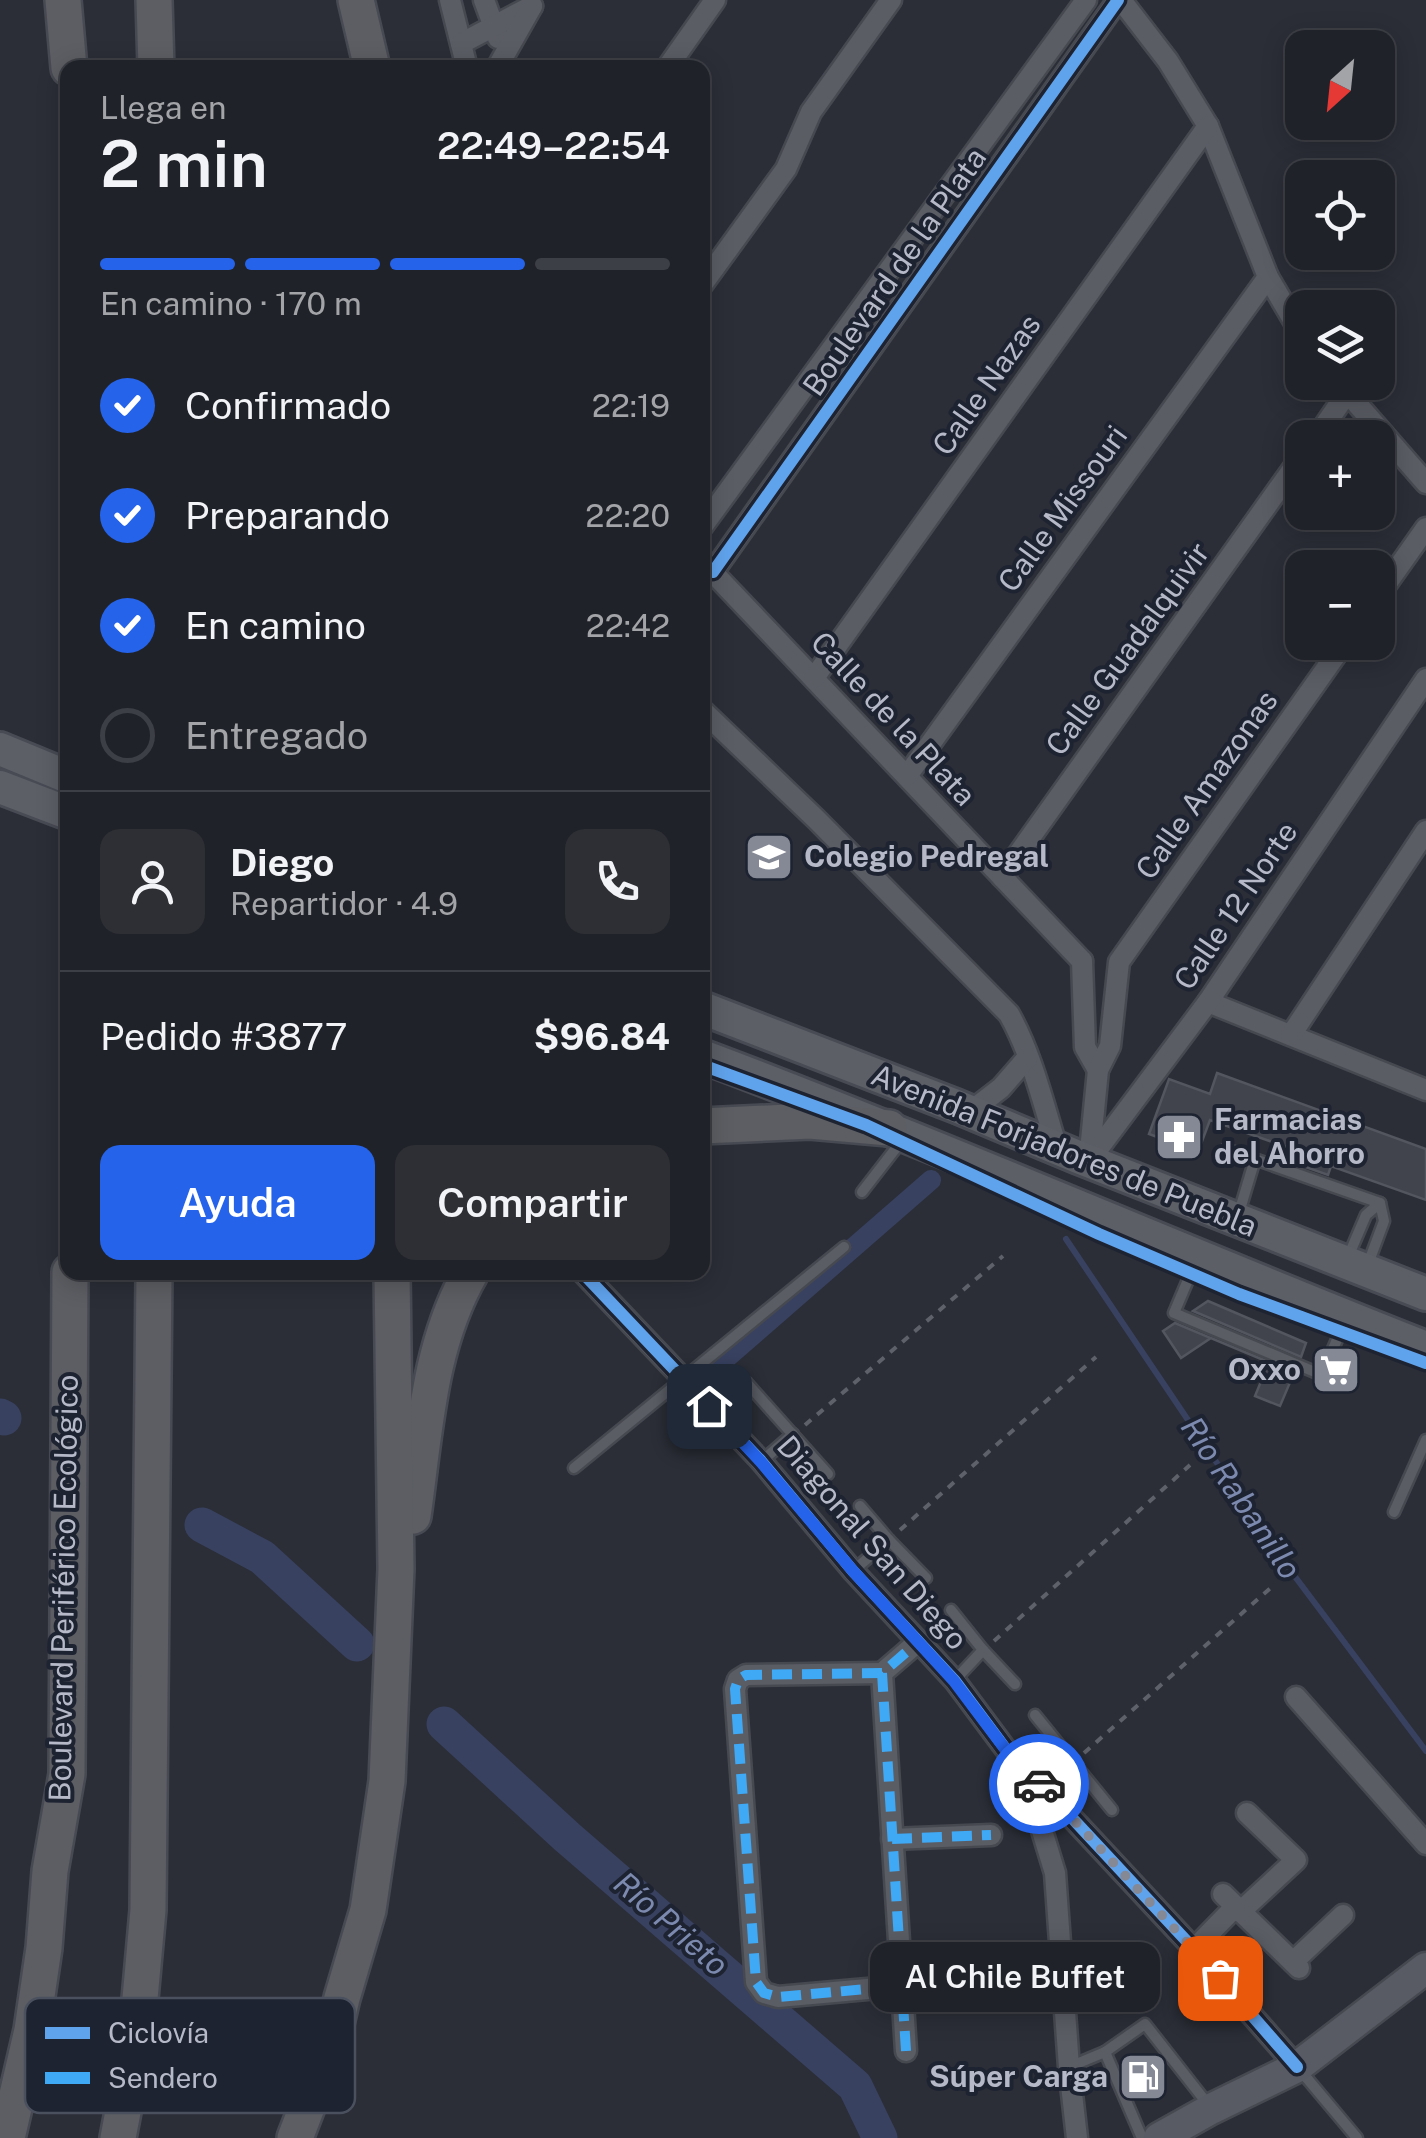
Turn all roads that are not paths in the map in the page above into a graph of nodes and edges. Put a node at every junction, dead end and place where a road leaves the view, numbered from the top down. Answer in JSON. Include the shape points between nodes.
{"nodes":[{"id":1,"x":63,"y":0,"type":"edge"},
{"id":2,"x":154,"y":0,"type":"edge"},
{"id":3,"x":356,"y":0,"type":"edge"},
{"id":4,"x":450,"y":0,"type":"edge"},
{"id":5,"x":484,"y":0,"type":"edge"},
{"id":6,"x":716,"y":0,"type":"edge"},
{"id":7,"x":891,"y":0,"type":"edge"},
{"id":8,"x":1086,"y":0,"type":"edge"},
{"id":9,"x":1120,"y":0,"type":"edge"},
{"id":10,"x":534,"y":3,"type":"edge"},
{"id":11,"x":494,"y":26,"type":"junction"},
{"id":12,"x":462,"y":43,"type":"junction"},
{"id":13,"x":69,"y":60,"type":"edge"},
{"id":14,"x":156,"y":60,"type":"edge"},
{"id":15,"x":370,"y":60,"type":"edge"},
{"id":16,"x":466,"y":60,"type":"edge"},
{"id":17,"x":503,"y":60,"type":"edge"},
{"id":18,"x":506,"y":60,"type":"edge"},
{"id":19,"x":673,"y":60,"type":"edge"},
{"id":20,"x":1208,"y":126,"type":"junction"},
{"id":21,"x":710,"y":274,"type":"edge"},
{"id":22,"x":1268,"y":276,"type":"junction"},
{"id":23,"x":1285,"y":306,"type":"edge"},
{"id":24,"x":1353,"y":400,"type":"edge"},
{"id":25,"x":1285,"y":480,"type":"edge"},
{"id":26,"x":1426,"y":483,"type":"edge"},
{"id":27,"x":710,"y":515,"type":"edge"},
{"id":28,"x":1426,"y":528,"type":"edge"},
{"id":29,"x":710,"y":564,"type":"edge"},
{"id":30,"x":710,"y":569,"type":"edge"},
{"id":31,"x":1395,"y":572,"type":"edge"},
{"id":32,"x":1332,"y":660,"type":"edge"},
{"id":33,"x":814,"y":678,"type":"junction"},
{"id":34,"x":1426,"y":679,"type":"edge"},
{"id":35,"x":710,"y":718,"type":"edge"},
{"id":36,"x":0,"y":749,"type":"edge"},
{"id":37,"x":60,"y":773,"type":"edge"},
{"id":38,"x":906,"y":776,"type":"junction"},
{"id":39,"x":0,"y":787,"type":"edge"},
{"id":40,"x":60,"y":811,"type":"edge"},
{"id":41,"x":1426,"y":831,"type":"edge"},
{"id":42,"x":1002,"y":877,"type":"junction"},
{"id":43,"x":1082,"y":961,"type":"junction"},
{"id":44,"x":1119,"y":962,"type":"junction"},
{"id":45,"x":1208,"y":1002,"type":"junction"},
{"id":46,"x":710,"y":1011,"type":"edge"},
{"id":47,"x":1291,"y":1036,"type":"junction"},
{"id":48,"x":1028,"y":1057,"type":"junction"},
{"id":49,"x":710,"y":1059,"type":"edge"},
{"id":50,"x":1098,"y":1070,"type":"junction"},
{"id":51,"x":1426,"y":1090,"type":"edge"},
{"id":52,"x":970,"y":1112,"type":"junction"},
{"id":53,"x":710,"y":1126,"type":"edge"},
{"id":54,"x":897,"y":1131,"type":"junction"},
{"id":55,"x":1057,"y":1148,"type":"junction"},
{"id":56,"x":1226,"y":1149,"type":"dead end"},
{"id":57,"x":1254,"y":1159,"type":"junction"},
{"id":58,"x":1089,"y":1161,"type":"junction"},
{"id":59,"x":862,"y":1192,"type":"dead end"},
{"id":60,"x":1380,"y":1203,"type":"junction"},
{"id":61,"x":1237,"y":1220,"type":"junction"},
{"id":62,"x":844,"y":1247,"type":"dead end"},
{"id":63,"x":1198,"y":1256,"type":"junction"},
{"id":64,"x":1356,"y":1266,"type":"junction"},
{"id":65,"x":70,"y":1280,"type":"edge"},
{"id":66,"x":154,"y":1280,"type":"edge"},
{"id":67,"x":392,"y":1280,"type":"edge"},
{"id":68,"x":467,"y":1280,"type":"edge"},
{"id":69,"x":590,"y":1280,"type":"edge"},
{"id":70,"x":1426,"y":1294,"type":"edge"},
{"id":71,"x":1293,"y":1296,"type":"junction"},
{"id":72,"x":1347,"y":1317,"type":"junction"},
{"id":73,"x":1426,"y":1348,"type":"edge"},
{"id":74,"x":683,"y":1378,"type":"junction"},
{"id":75,"x":746,"y":1382,"type":"dead end"},
{"id":76,"x":794,"y":1434,"type":"junction"},
{"id":77,"x":1426,"y":1440,"type":"edge"},
{"id":78,"x":761,"y":1462,"type":"junction"},
{"id":79,"x":574,"y":1468,"type":"dead end"},
{"id":80,"x":828,"y":1474,"type":"dead end"},
{"id":81,"x":860,"y":1506,"type":"dead end"},
{"id":82,"x":1394,"y":1512,"type":"dead end"},
{"id":83,"x":889,"y":1540,"type":"junction"},
{"id":84,"x":396,"y":1570,"type":"junction"},
{"id":85,"x":853,"y":1571,"type":"junction"},
{"id":86,"x":926,"y":1578,"type":"dead end"},
{"id":87,"x":951,"y":1610,"type":"dead end"},
{"id":88,"x":918,"y":1642,"type":"junction"},
{"id":89,"x":984,"y":1650,"type":"junction"},
{"id":90,"x":882,"y":1673,"type":"junction"},
{"id":91,"x":954,"y":1681,"type":"junction"},
{"id":92,"x":1015,"y":1684,"type":"dead end"},
{"id":93,"x":1296,"y":1697,"type":"dead end"},
{"id":94,"x":1035,"y":1715,"type":"dead end"},
{"id":95,"x":1074,"y":1763,"type":"junction"},
{"id":96,"x":1024,"y":1774,"type":"junction"},
{"id":97,"x":1046,"y":1790,"type":"junction"},
{"id":98,"x":1112,"y":1810,"type":"dead end"},
{"id":99,"x":1247,"y":1813,"type":"dead end"},
{"id":100,"x":991,"y":1835,"type":"dead end"},
{"id":101,"x":892,"y":1839,"type":"junction"},
{"id":102,"x":1426,"y":1844,"type":"edge"},
{"id":103,"x":1233,"y":1904,"type":"junction"},
{"id":104,"x":1342,"y":1915,"type":"dead end"},
{"id":105,"x":1194,"y":1949,"type":"junction"},
{"id":106,"x":1426,"y":1968,"type":"edge"},
{"id":107,"x":900,"y":1986,"type":"junction"},
{"id":108,"x":37,"y":1998,"type":"edge"},
{"id":109,"x":140,"y":1998,"type":"edge"},
{"id":110,"x":342,"y":1998,"type":"edge"},
{"id":111,"x":906,"y":2051,"type":"dead end"},
{"id":112,"x":1104,"y":2052,"type":"junction"},
{"id":113,"x":25,"y":2062,"type":"edge"},
{"id":114,"x":1298,"y":2066,"type":"junction"},
{"id":115,"x":1069,"y":2067,"type":"junction"},
{"id":116,"x":1211,"y":2109,"type":"junction"},
{"id":117,"x":123,"y":2113,"type":"edge"},
{"id":118,"x":305,"y":2113,"type":"edge"},
{"id":119,"x":8,"y":2138,"type":"edge"},
{"id":120,"x":118,"y":2138,"type":"edge"},
{"id":121,"x":295,"y":2138,"type":"edge"},
{"id":122,"x":1077,"y":2138,"type":"edge"},
{"id":123,"x":1142,"y":2138,"type":"edge"},
{"id":124,"x":1159,"y":2138,"type":"edge"},
{"id":125,"x":1357,"y":2138,"type":"edge"}],
"edges":[{"from":1,"to":13,"type":"highway"},
{"from":2,"to":14,"type":"highway"},
{"from":3,"to":15,"type":"highway"},
{"from":4,"to":12,"type":"street"},
{"from":5,"to":11,"type":"street"},
{"from":6,"to":19,"type":"street"},
{"from":7,"to":21,"type":"street","via":[[810,112],[786,169]]},
{"from":8,"to":27,"type":"street","name":"Boulevard de la Plata"},
{"from":9,"to":20,"type":"street"},
{"from":9,"to":29,"type":"street","name":"Boulevard de la Plata"},
{"from":10,"to":11,"type":"street"},
{"from":10,"to":18,"type":"street"},
{"from":11,"to":12,"type":"street"},
{"from":11,"to":17,"type":"street"},
{"from":12,"to":16,"type":"street"},
{"from":20,"to":22,"type":"street"},
{"from":20,"to":33,"type":"street","name":"Calle Nazas"},
{"from":22,"to":23,"type":"street"},
{"from":22,"to":38,"type":"street","name":"Calle Missouri"},
{"from":24,"to":26,"type":"street"},
{"from":25,"to":42,"type":"street","name":"Calle Guadalquivir"},
{"from":28,"to":31,"type":"street"},
{"from":30,"to":33,"type":"street","name":"Calle de la Plata"},
{"from":32,"to":44,"type":"street","name":"Calle Amazonas"},
{"from":33,"to":38,"type":"street","name":"Calle de la Plata"},
{"from":34,"to":45,"type":"street","name":"Calle 12 Norte"},
{"from":35,"to":48,"type":"street","via":[[1010,1014]]},
{"from":36,"to":37,"type":"main road"},
{"from":38,"to":42,"type":"street","name":"Calle de la Plata"},
{"from":39,"to":40,"type":"main road"},
{"from":41,"to":47,"type":"street"},
{"from":42,"to":43,"type":"street","name":"Calle de la Plata"},
{"from":43,"to":44,"type":"street"},
{"from":43,"to":50,"type":"street","via":[[1085,1047]]},
{"from":44,"to":50,"type":"street","via":[[1110,1046]]},
{"from":45,"to":47,"type":"street"},
{"from":45,"to":58,"type":"street","name":"Calle 12 Norte"},
{"from":46,"to":52,"type":"main road","name":"Avenida Forjadores de Puebla"},
{"from":47,"to":51,"type":"street"},
{"from":48,"to":52,"type":"street"},
{"from":48,"to":55,"type":"street"},
{"from":49,"to":54,"type":"main road","name":"Avenida Forjadores de Puebla"},
{"from":50,"to":58,"type":"street"},
{"from":52,"to":55,"type":"main road","name":"Avenida Forjadores de Puebla"},
{"from":53,"to":54,"type":"highway","via":[[810,1122]]},
{"from":54,"to":59,"type":"lane","via":[[901,1144]]},
{"from":54,"to":63,"type":"main road","name":"Avenida Forjadores de Puebla"},
{"from":55,"to":58,"type":"main road","name":"Avenida Forjadores de Puebla"},
{"from":56,"to":57,"type":"lane"},
{"from":57,"to":60,"type":"lane"},
{"from":57,"to":61,"type":"lane"},
{"from":58,"to":61,"type":"main road","name":"Avenida Forjadores de Puebla"},
{"from":60,"to":64,"type":"lane","via":[[1366,1215]]},
{"from":60,"to":64,"type":"lane","via":[[1384,1222]]},
{"from":61,"to":64,"type":"main road","name":"Avenida Forjadores de Puebla"},
{"from":62,"to":74,"type":"lane"},
{"from":63,"to":71,"type":"main road","name":"Avenida Forjadores de Puebla"},
{"from":63,"to":72,"type":"lane","via":[[1174,1313],[1322,1376]]},
{"from":64,"to":70,"type":"main road","name":"Avenida Forjadores de Puebla"},
{"from":64,"to":71,"type":"main road","via":[[1344,1286]]},
{"from":65,"to":108,"type":"highway","name":"Boulevard Periférico Ecológico","via":[[67,1774]]},
{"from":66,"to":109,"type":"highway","via":[[148,1910]]},
{"from":67,"to":84,"type":"highway"},
{"from":68,"to":84,"type":"highway","via":[[438,1355],[413,1520]]},
{"from":69,"to":74,"type":"street","name":"Diagonal San Diego"},
{"from":71,"to":72,"type":"main road","name":"Avenida Forjadores de Puebla"},
{"from":72,"to":73,"type":"main road","name":"Avenida Forjadores de Puebla"},
{"from":74,"to":78,"type":"street","name":"Diagonal San Diego"},
{"from":74,"to":79,"type":"lane"},
{"from":75,"to":76,"type":"lane"},
{"from":76,"to":78,"type":"lane"},
{"from":76,"to":80,"type":"lane"},
{"from":77,"to":82,"type":"lane"},
{"from":78,"to":85,"type":"street","name":"Diagonal San Diego"},
{"from":81,"to":83,"type":"lane"},
{"from":83,"to":85,"type":"lane"},
{"from":83,"to":86,"type":"lane"},
{"from":84,"to":110,"type":"highway","via":[[386,1782],[368,1910]]},
{"from":85,"to":88,"type":"street","name":"Diagonal San Diego"},
{"from":87,"to":89,"type":"lane"},
{"from":88,"to":90,"type":"street"},
{"from":88,"to":91,"type":"street","name":"Diagonal San Diego"},
{"from":89,"to":91,"type":"lane"},
{"from":89,"to":92,"type":"lane"},
{"from":90,"to":101,"type":"street"},
{"from":90,"to":107,"type":"street","via":[[746,1676],[735,1689],[756,1982],[764,1994],[778,1997]]},
{"from":91,"to":96,"type":"street","name":"Diagonal San Diego"},
{"from":93,"to":102,"type":"street"},
{"from":94,"to":95,"type":"lane"},
{"from":95,"to":97,"type":"lane"},
{"from":95,"to":98,"type":"lane"},
{"from":96,"to":97,"type":"street","name":"Diagonal San Diego"},
{"from":96,"to":115,"type":"street","name":"Diagonal San Diego","via":[[1055,1873]]},
{"from":97,"to":105,"type":"street","name":"Diagonal San Diego"},
{"from":99,"to":103,"type":"street","via":[[1296,1860]]},
{"from":100,"to":101,"type":"street"},
{"from":101,"to":107,"type":"street"},
{"from":103,"to":104,"type":"street","via":[[1296,1965]]},
{"from":103,"to":105,"type":"street"},
{"from":105,"to":114,"type":"street","name":"Diagonal San Diego"},
{"from":106,"to":114,"type":"main road"},
{"from":107,"to":111,"type":"street"},
{"from":112,"to":115,"type":"lane"},
{"from":112,"to":116,"type":"lane","via":[[1146,2024]]},
{"from":112,"to":123,"type":"lane"},
{"from":113,"to":119,"type":"highway","name":"Boulevard Periférico Ecológico"},
{"from":114,"to":116,"type":"main road"},
{"from":114,"to":125,"type":"lane"},
{"from":115,"to":122,"type":"street","name":"Diagonal San Diego"},
{"from":116,"to":124,"type":"main road"},
{"from":117,"to":120,"type":"highway"},
{"from":118,"to":121,"type":"highway"}]}
